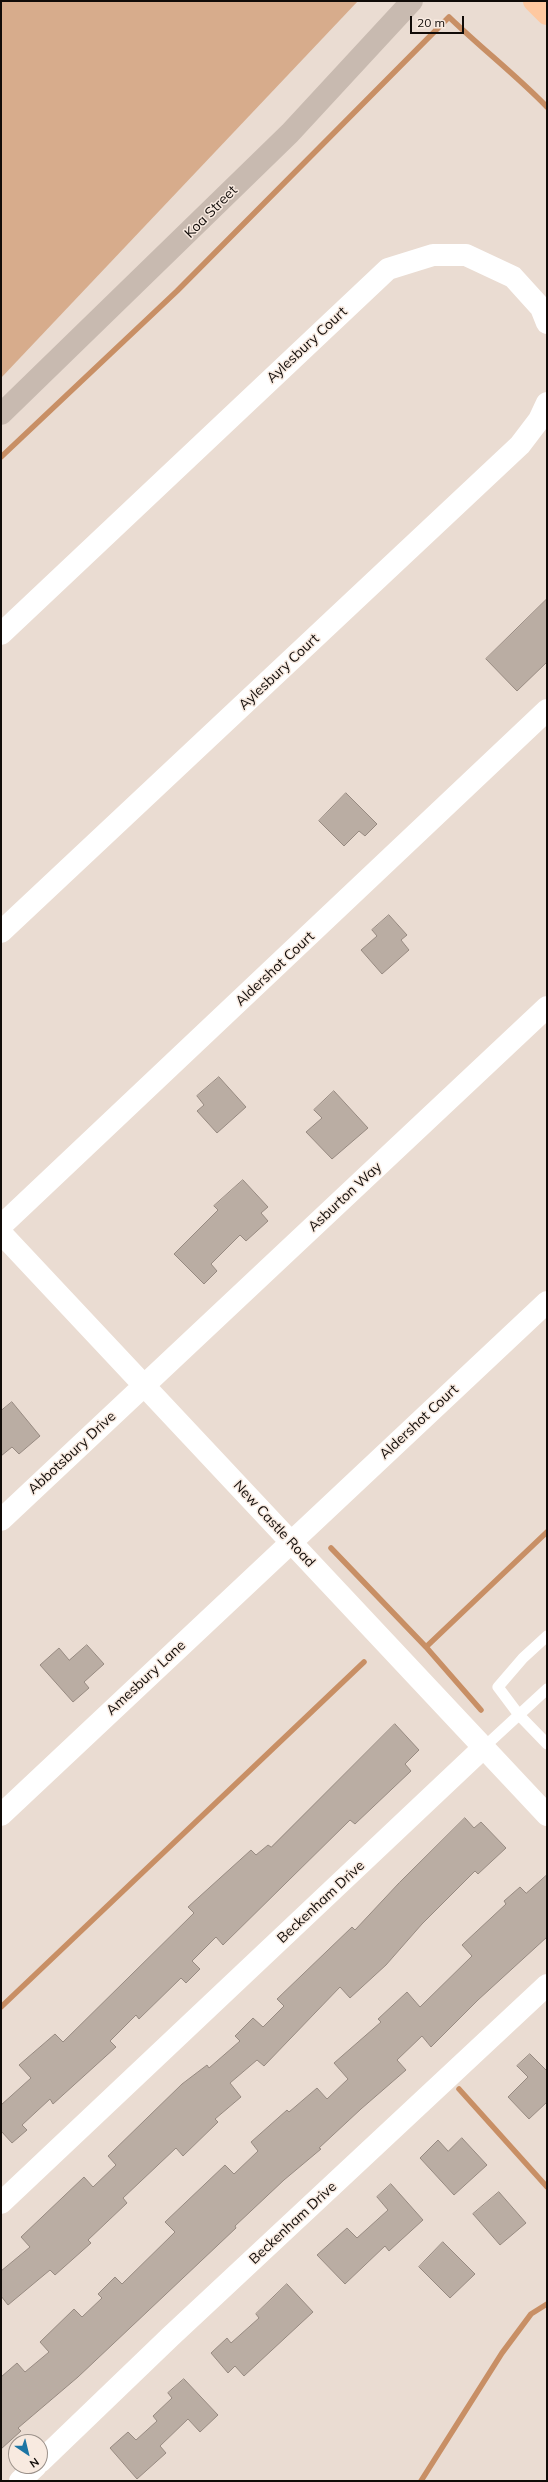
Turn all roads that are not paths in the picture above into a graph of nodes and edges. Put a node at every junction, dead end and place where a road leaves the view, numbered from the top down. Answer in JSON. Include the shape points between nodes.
{"nodes":[{"id":1,"x":412,"y":1,"type":"edge"},
{"id":2,"x":534,"y":1,"type":"edge"},
{"id":3,"x":547,"y":14,"type":"edge"},
{"id":4,"x":547,"y":323,"type":"edge"},
{"id":5,"x":547,"y":403,"type":"edge"},
{"id":6,"x":1,"y":414,"type":"edge"},
{"id":7,"x":1,"y":634,"type":"edge"},
{"id":8,"x":547,"y":710,"type":"edge"},
{"id":9,"x":1,"y":932,"type":"edge"},
{"id":10,"x":547,"y":1007,"type":"edge"},
{"id":11,"x":1,"y":1226,"type":"edge"},
{"id":12,"x":1,"y":1234,"type":"edge"},
{"id":13,"x":547,"y":1302,"type":"edge"},
{"id":14,"x":144,"y":1387,"type":"junction"},
{"id":15,"x":1,"y":1520,"type":"edge"},
{"id":16,"x":291,"y":1542,"type":"junction"},
{"id":17,"x":547,"y":1636,"type":"edge"},
{"id":18,"x":547,"y":1688,"type":"edge"},
{"id":19,"x":519,"y":1715,"type":"junction"},
{"id":20,"x":547,"y":1744,"type":"edge"},
{"id":21,"x":483,"y":1748,"type":"junction"},
{"id":22,"x":1,"y":1815,"type":"edge"},
{"id":23,"x":547,"y":1815,"type":"edge"},
{"id":24,"x":547,"y":1985,"type":"edge"},
{"id":25,"x":1,"y":2203,"type":"edge"},
{"id":26,"x":48,"y":2454,"type":"edge"},
{"id":27,"x":27,"y":2474,"type":"edge"},
{"id":28,"x":20,"y":2481,"type":"edge"}],
"edges":[{"from":1,"to":6,"type":"main road","name":"Koa Street","via":[[290,133]]},
{"from":2,"to":3,"type":"highway"},
{"from":4,"to":7,"type":"street","name":"Aylesbury Court","via":[[541,308],[513,277],[466,255],[433,255],[388,269]]},
{"from":5,"to":9,"type":"street","name":"Aylesbury Court","via":[[539,420],[520,445]]},
{"from":8,"to":11,"type":"street","name":"Aldershot Court"},
{"from":10,"to":14,"type":"street","name":"Asburton Way"},
{"from":12,"to":14,"type":"street","name":"New Castle Road"},
{"from":13,"to":16,"type":"street","name":"Aldershot Court"},
{"from":14,"to":15,"type":"street","name":"Abbotsbury Drive"},
{"from":14,"to":16,"type":"street","name":"New Castle Road"},
{"from":16,"to":21,"type":"street","name":"New Castle Road"},
{"from":16,"to":22,"type":"street","name":"Amesbury Lane"},
{"from":17,"to":19,"type":"lane","via":[[523,1658],[498,1687]]},
{"from":18,"to":19,"type":"lane"},
{"from":19,"to":20,"type":"lane"},
{"from":19,"to":21,"type":"lane"},
{"from":21,"to":23,"type":"street","name":"New Castle Road"},
{"from":21,"to":25,"type":"street","name":"Beckenham Drive"},
{"from":24,"to":26,"type":"street","name":"Beckenham Drive"},
{"from":27,"to":28,"type":"street"}]}
